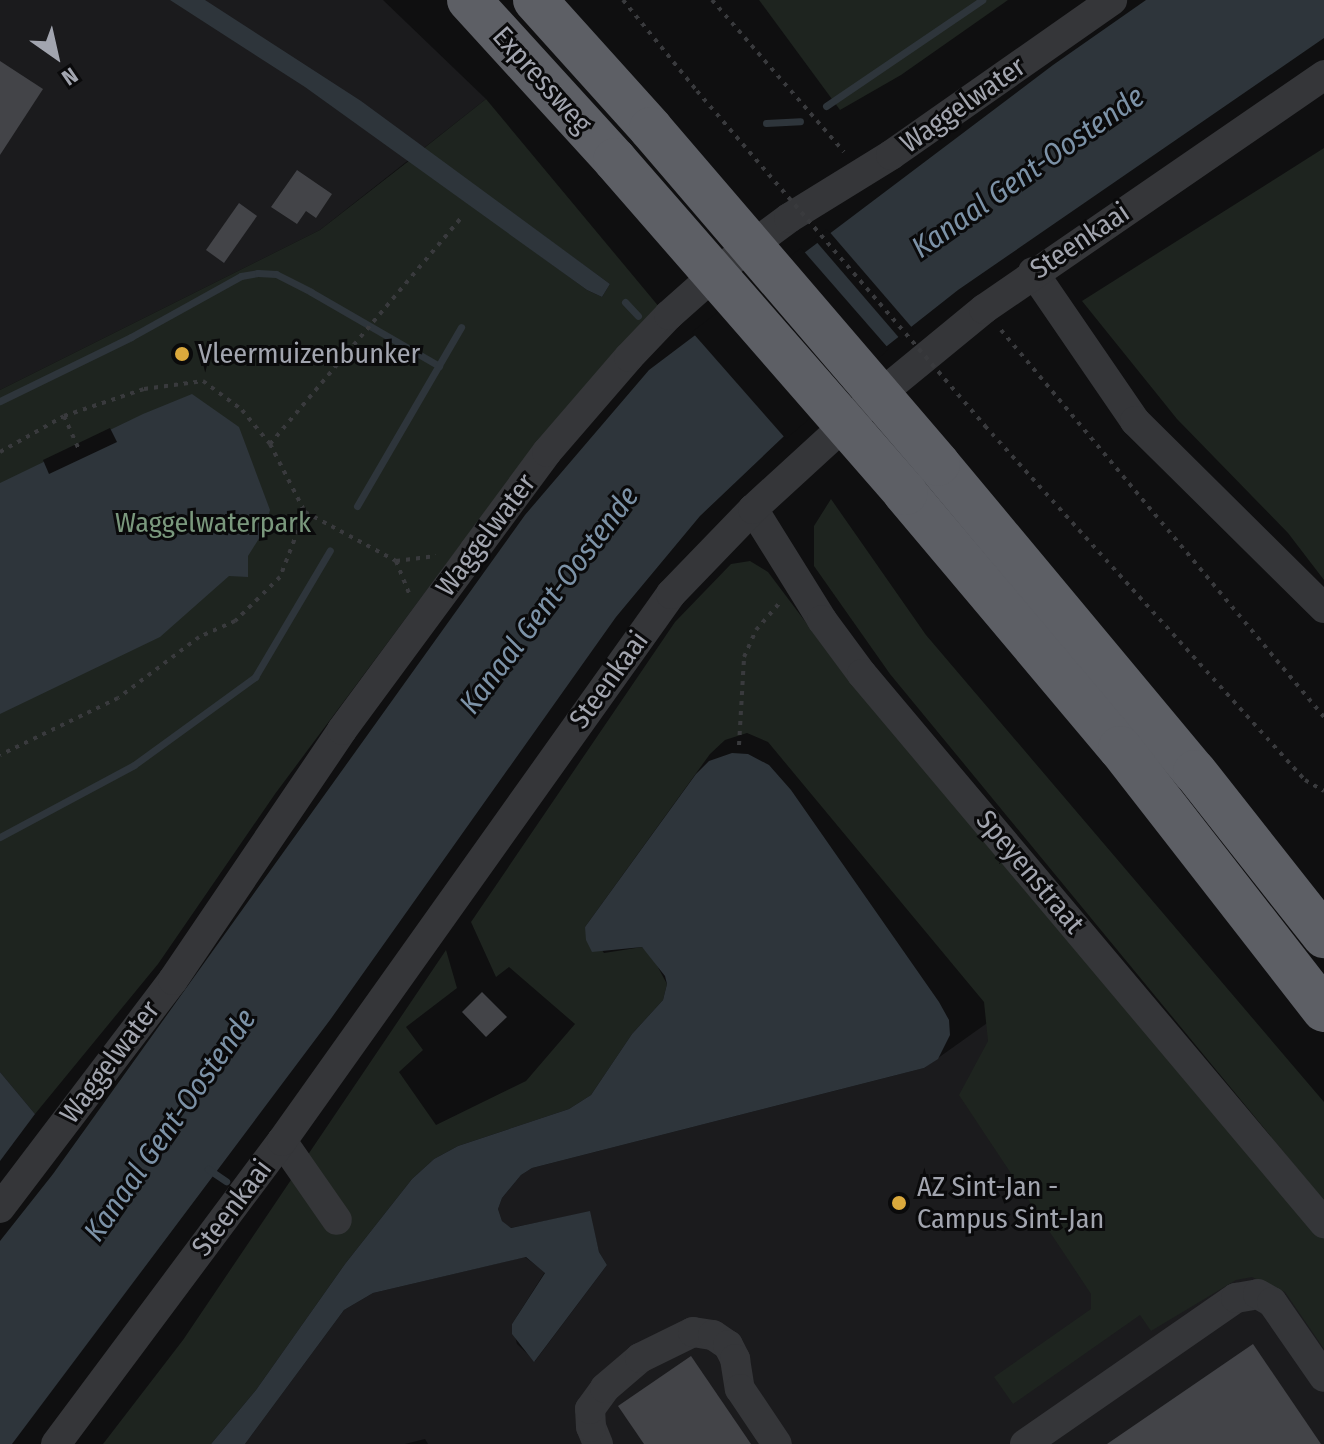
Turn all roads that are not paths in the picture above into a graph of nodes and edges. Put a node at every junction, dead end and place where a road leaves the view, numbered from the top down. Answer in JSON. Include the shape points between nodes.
{"nodes":[{"id":1,"x":469,"y":0,"type":"edge"},
{"id":2,"x":535,"y":0,"type":"edge"},
{"id":3,"x":1112,"y":0,"type":"edge"},
{"id":4,"x":1324,"y":75,"type":"edge"},
{"id":5,"x":1033,"y":272,"type":"junction"},
{"id":6,"x":753,"y":509,"type":"junction"},
{"id":7,"x":1324,"y":608,"type":"edge"},
{"id":8,"x":1324,"y":936,"type":"edge"},
{"id":9,"x":1324,"y":1010,"type":"edge"},
{"id":10,"x":282,"y":1141,"type":"junction"},
{"id":11,"x":0,"y":1208,"type":"edge"},
{"id":12,"x":337,"y":1220,"type":"dead end"},
{"id":13,"x":1324,"y":1223,"type":"edge"},
{"id":14,"x":1324,"y":1377,"type":"edge"},
{"id":15,"x":56,"y":1444,"type":"edge"},
{"id":16,"x":598,"y":1444,"type":"edge"},
{"id":17,"x":777,"y":1444,"type":"edge"},
{"id":18,"x":1025,"y":1444,"type":"edge"}],
"edges":[{"from":1,"to":9,"type":"highway","name":"Expressweg","bridge":true,"via":[[905,493],[1120,748]]},
{"from":2,"to":8,"type":"highway","name":"Expressweg","bridge":true,"via":[[938,464]]},
{"from":3,"to":11,"type":"street","name":"Waggelwater","via":[[891,155],[789,218],[669,315],[547,452],[342,730],[173,980]]},
{"from":4,"to":5,"type":"street","name":"Steenkaai"},
{"from":5,"to":6,"type":"street","name":"Steenkaai","via":[[861,410]]},
{"from":5,"to":7,"type":"street","via":[[1135,421]]},
{"from":6,"to":10,"type":"street","name":"Steenkaai","via":[[671,594]]},
{"from":6,"to":13,"type":"street","name":"Speyenstraat","via":[[862,674]]},
{"from":10,"to":12,"type":"street"},
{"from":10,"to":15,"type":"street","name":"Steenkaai"},
{"from":14,"to":18,"type":"street","via":[[1272,1302],[1258,1294],[1236,1298]]},
{"from":16,"to":17,"type":"street","via":[[590,1409],[605,1388],[640,1358],[693,1332],[713,1335],[728,1345],[740,1389]]}]}
